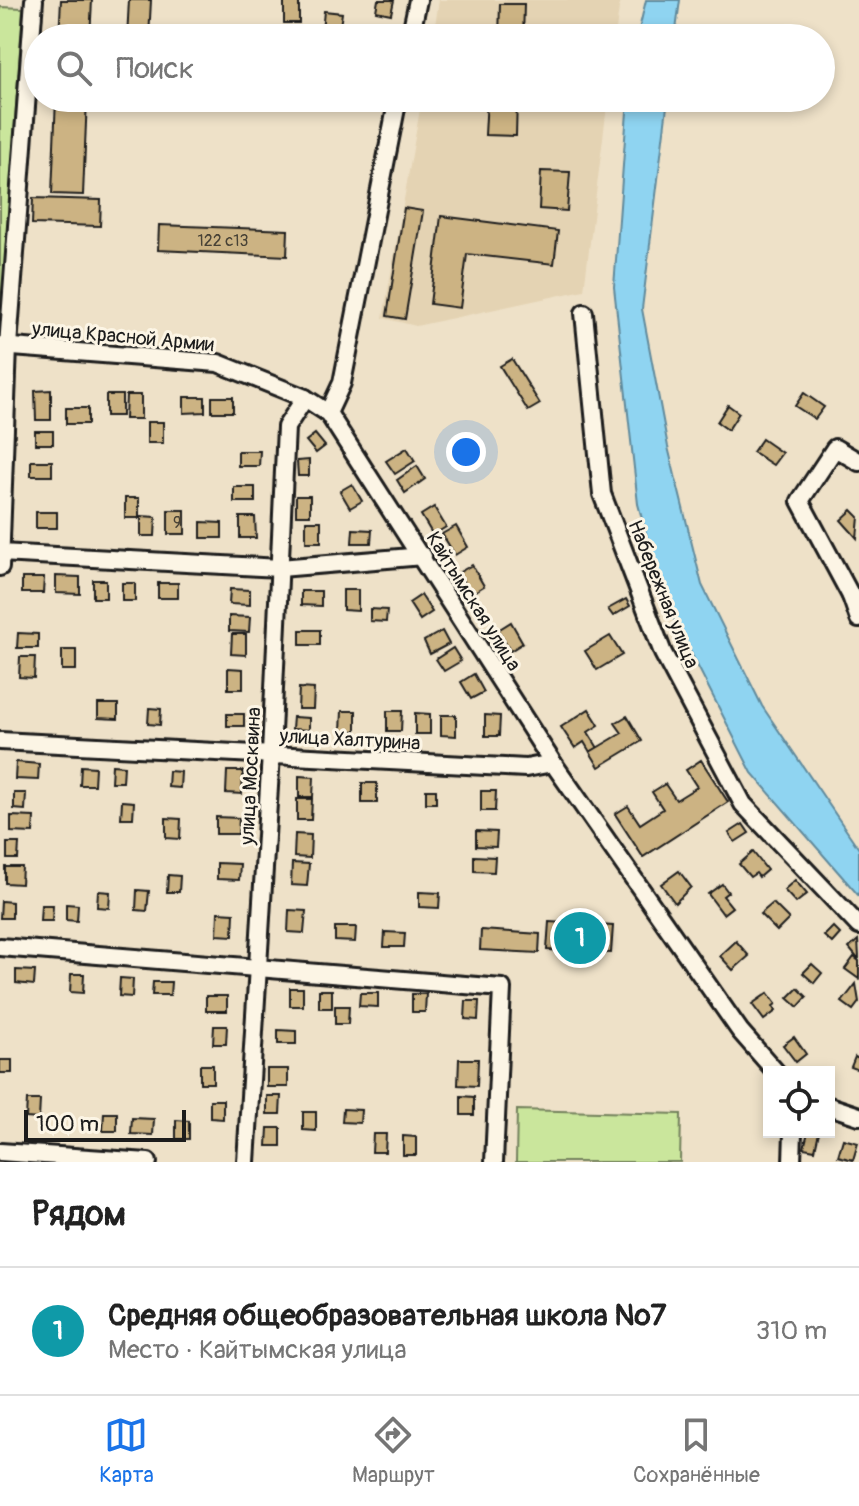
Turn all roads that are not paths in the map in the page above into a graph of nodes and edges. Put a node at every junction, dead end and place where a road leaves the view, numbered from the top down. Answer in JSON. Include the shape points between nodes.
{"nodes":[{"id":1,"x":34,"y":0,"type":"edge"},
{"id":2,"x":418,"y":0,"type":"edge"},
{"id":3,"x":32,"y":24,"type":"edge"},
{"id":4,"x":413,"y":24,"type":"edge"},
{"id":5,"x":24,"y":112,"type":"edge"},
{"id":6,"x":395,"y":112,"type":"edge"},
{"id":7,"x":584,"y":313,"type":"dead end"},
{"id":8,"x":4,"y":346,"type":"edge"},
{"id":9,"x":305,"y":398,"type":"junction"},
{"id":10,"x":328,"y":413,"type":"junction"},
{"id":11,"x":859,"y":462,"type":"edge"},
{"id":12,"x":0,"y":554,"type":"edge"},
{"id":13,"x":423,"y":556,"type":"junction"},
{"id":14,"x":0,"y":567,"type":"edge"},
{"id":15,"x":280,"y":568,"type":"junction"},
{"id":16,"x":855,"y":597,"type":"edge"},
{"id":17,"x":859,"y":619,"type":"edge"},
{"id":18,"x":0,"y":741,"type":"edge"},
{"id":19,"x":271,"y":754,"type":"junction"},
{"id":20,"x":553,"y":763,"type":"junction"},
{"id":21,"x":859,"y":926,"type":"edge"},
{"id":22,"x":0,"y":947,"type":"edge"},
{"id":23,"x":259,"y":969,"type":"junction"},
{"id":24,"x":771,"y":1066,"type":"edge"},
{"id":25,"x":835,"y":1108,"type":"edge"},
{"id":26,"x":859,"y":1116,"type":"edge"},
{"id":27,"x":793,"y":1138,"type":"edge"},
{"id":28,"x":0,"y":1152,"type":"edge"},
{"id":29,"x":148,"y":1162,"type":"edge"},
{"id":30,"x":246,"y":1162,"type":"edge"},
{"id":31,"x":494,"y":1162,"type":"edge"},
{"id":32,"x":792,"y":1162,"type":"edge"}],
"edges":[{"from":1,"to":3,"type":"street"},
{"from":2,"to":4,"type":"street"},
{"from":5,"to":8,"type":"street"},
{"from":6,"to":10,"type":"street","via":[[342,383]]},
{"from":7,"to":21,"type":"street","name":"Набережная улица","via":[[602,494],[663,653],[743,804]]},
{"from":8,"to":9,"type":"street","name":"улица Красной Армии","via":[[218,363]]},
{"from":8,"to":12,"type":"street"},
{"from":9,"to":10,"type":"street","name":"улица Красной Армии"},
{"from":9,"to":15,"type":"street","name":"улица Москвина","via":[[286,427]]},
{"from":10,"to":13,"type":"street","name":"Кайтымская улица"},
{"from":11,"to":16,"type":"street","via":[[835,448],[800,501]]},
{"from":12,"to":14,"type":"street"},
{"from":12,"to":15,"type":"street"},
{"from":13,"to":15,"type":"street"},
{"from":13,"to":20,"type":"street","name":"Кайтымская улица"},
{"from":15,"to":19,"type":"street","name":"улица Москвина"},
{"from":16,"to":17,"type":"street"},
{"from":18,"to":19,"type":"street","name":"улица Халтурина"},
{"from":19,"to":20,"type":"street","name":"улица Халтурина","via":[[526,768]]},
{"from":19,"to":23,"type":"street","name":"улица Москвина"},
{"from":20,"to":24,"type":"street","name":"Кайтымская улица","via":[[740,1031]]},
{"from":22,"to":23,"type":"street"},
{"from":23,"to":30,"type":"street","name":"улица Москвина"},
{"from":23,"to":31,"type":"street","via":[[502,988]]},
{"from":25,"to":26,"type":"street"},
{"from":27,"to":32,"type":"street"},
{"from":28,"to":29,"type":"street"}]}
